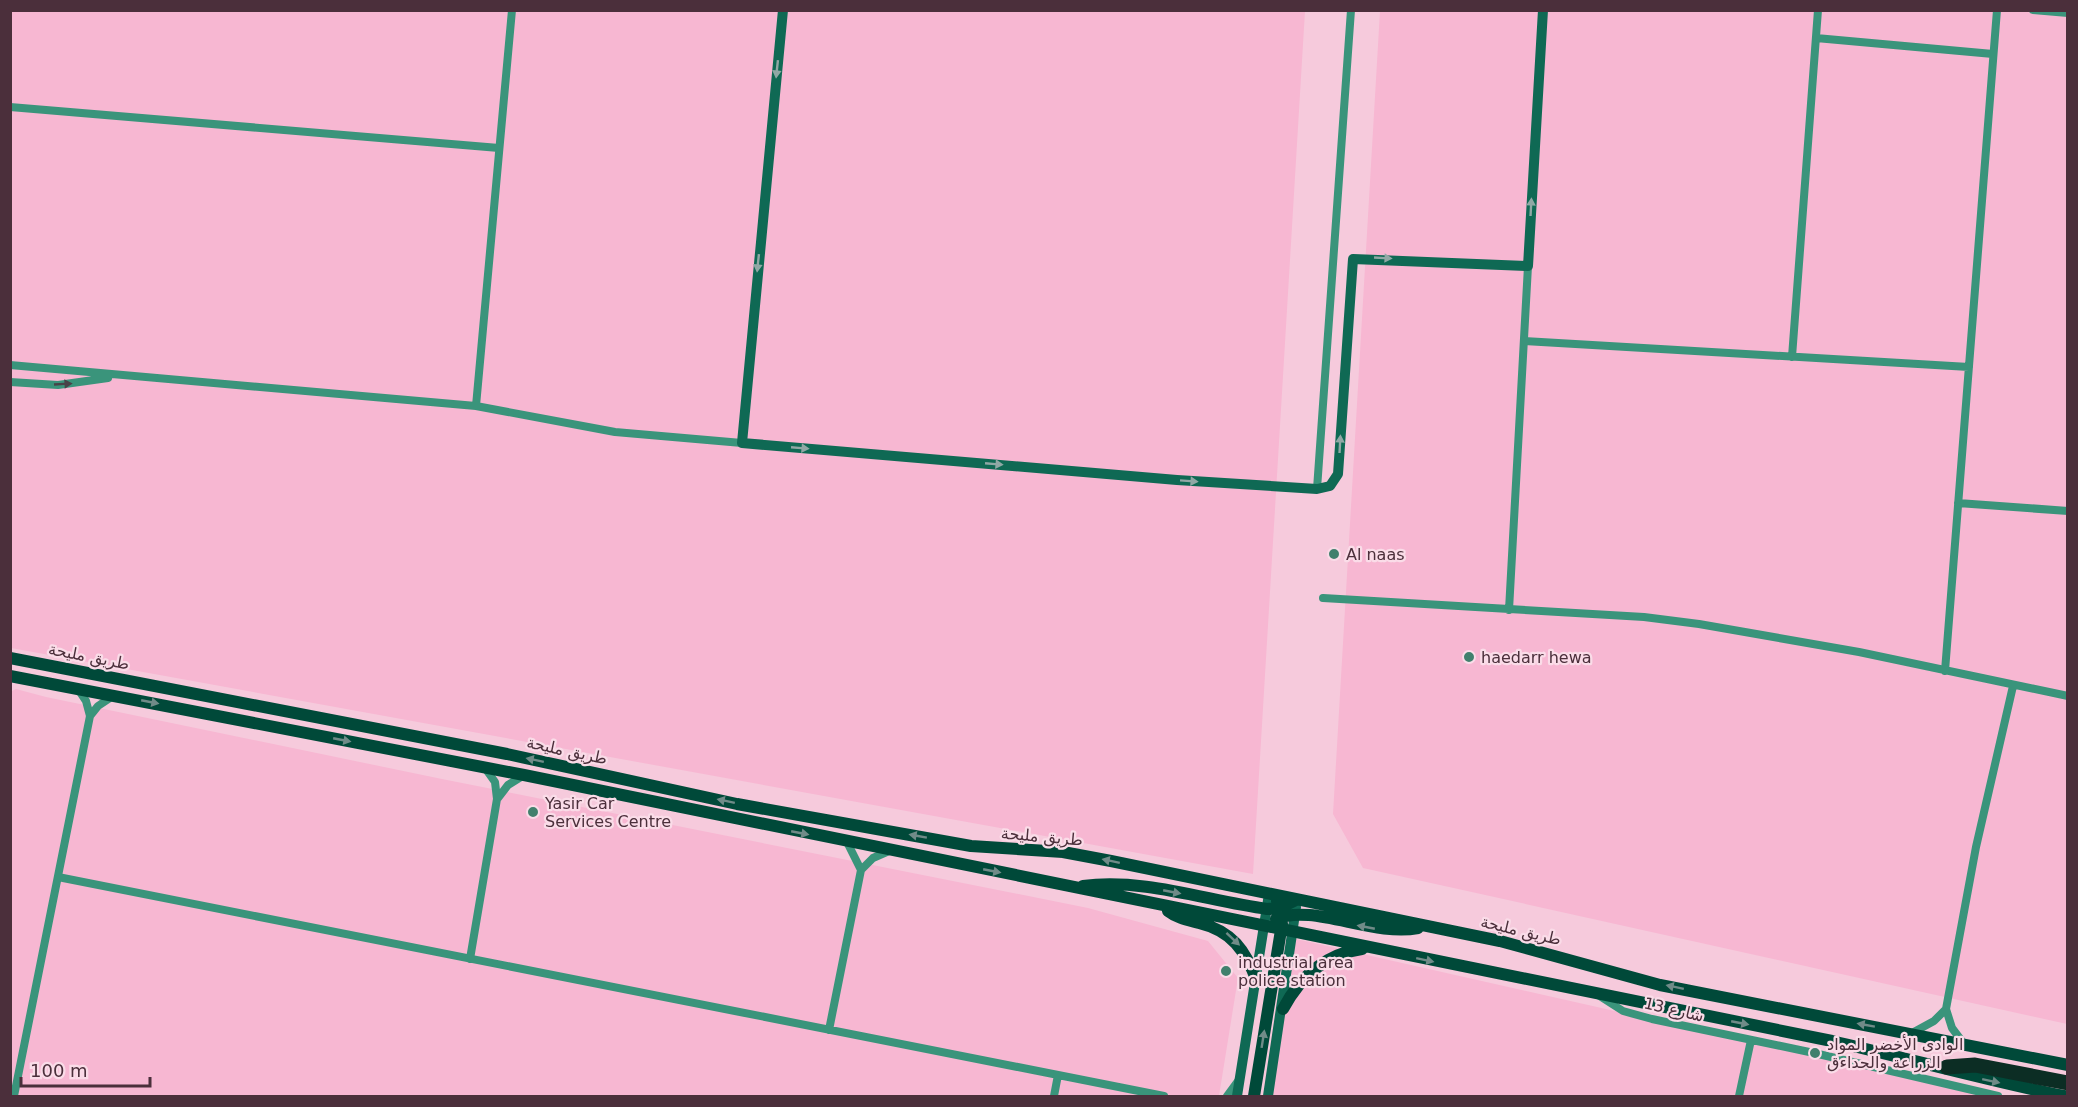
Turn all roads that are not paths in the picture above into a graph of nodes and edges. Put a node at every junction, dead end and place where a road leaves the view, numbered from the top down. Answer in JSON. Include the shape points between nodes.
{"nodes":[{"id":1,"x":512,"y":10,"type":"edge"},
{"id":2,"x":783,"y":10,"type":"edge"},
{"id":3,"x":1351,"y":10,"type":"edge"},
{"id":4,"x":1543,"y":10,"type":"edge"},
{"id":5,"x":1818,"y":10,"type":"edge"},
{"id":6,"x":1997,"y":10,"type":"edge"},
{"id":7,"x":2034,"y":10,"type":"edge"},
{"id":8,"x":2067,"y":13,"type":"edge"},
{"id":9,"x":1816,"y":38,"type":"junction"},
{"id":10,"x":1993,"y":54,"type":"junction"},
{"id":11,"x":10,"y":106,"type":"edge"},
{"id":12,"x":499,"y":147,"type":"junction"},
{"id":13,"x":1528,"y":266,"type":"junction"},
{"id":14,"x":1524,"y":341,"type":"junction"},
{"id":15,"x":1792,"y":357,"type":"junction"},
{"id":16,"x":10,"y":365,"type":"edge"},
{"id":17,"x":1969,"y":367,"type":"junction"},
{"id":18,"x":115,"y":377,"type":"junction"},
{"id":19,"x":10,"y":382,"type":"edge"},
{"id":20,"x":476,"y":406,"type":"junction"},
{"id":21,"x":742,"y":443,"type":"junction"},
{"id":22,"x":1317,"y":489,"type":"junction"},
{"id":23,"x":1958,"y":503,"type":"junction"},
{"id":24,"x":2067,"y":511,"type":"edge"},
{"id":25,"x":1323,"y":598,"type":"dead end"},
{"id":26,"x":1509,"y":610,"type":"junction"},
{"id":27,"x":10,"y":652,"type":"edge"},
{"id":28,"x":10,"y":658,"type":"edge"},
{"id":29,"x":25,"y":661,"type":"junction"},
{"id":30,"x":1945,"y":671,"type":"junction"},
{"id":31,"x":11,"y":676,"type":"edge"},
{"id":32,"x":2013,"y":686,"type":"junction"},
{"id":33,"x":77,"y":687,"type":"junction"},
{"id":34,"x":115,"y":695,"type":"junction"},
{"id":35,"x":2067,"y":696,"type":"edge"},
{"id":36,"x":226,"y":700,"type":"junction"},
{"id":37,"x":209,"y":714,"type":"junction"},
{"id":38,"x":90,"y":716,"type":"junction"},
{"id":39,"x":485,"y":767,"type":"junction"},
{"id":40,"x":524,"y":775,"type":"junction"},
{"id":41,"x":497,"y":799,"type":"junction"},
{"id":42,"x":847,"y":843,"type":"junction"},
{"id":43,"x":889,"y":851,"type":"junction"},
{"id":44,"x":861,"y":870,"type":"junction"},
{"id":45,"x":58,"y":877,"type":"junction"},
{"id":46,"x":1072,"y":887,"type":"junction"},
{"id":47,"x":1162,"y":906,"type":"junction"},
{"id":48,"x":1282,"y":909,"type":"junction"},
{"id":49,"x":1265,"y":926,"type":"junction"},
{"id":50,"x":1424,"y":927,"type":"junction"},
{"id":51,"x":1281,"y":929,"type":"junction"},
{"id":52,"x":1294,"y":932,"type":"junction"},
{"id":53,"x":1368,"y":948,"type":"junction"},
{"id":54,"x":470,"y":959,"type":"junction"},
{"id":55,"x":1257,"y":981,"type":"junction"},
{"id":56,"x":1596,"y":994,"type":"junction"},
{"id":57,"x":1283,"y":1009,"type":"junction"},
{"id":58,"x":1946,"y":1009,"type":"junction"},
{"id":59,"x":829,"y":1030,"type":"junction"},
{"id":60,"x":1912,"y":1033,"type":"junction"},
{"id":61,"x":1751,"y":1040,"type":"junction"},
{"id":62,"x":1964,"y":1044,"type":"junction"},
{"id":63,"x":2067,"y":1065,"type":"edge"},
{"id":64,"x":1947,"y":1067,"type":"junction"},
{"id":65,"x":1058,"y":1076,"type":"junction"},
{"id":66,"x":1240,"y":1077,"type":"junction"},
{"id":67,"x":2067,"y":1083,"type":"edge"},
{"id":68,"x":14,"y":1096,"type":"edge"},
{"id":69,"x":1054,"y":1096,"type":"edge"},
{"id":70,"x":1164,"y":1096,"type":"edge"},
{"id":71,"x":1227,"y":1096,"type":"edge"},
{"id":72,"x":1237,"y":1096,"type":"edge"},
{"id":73,"x":1254,"y":1096,"type":"edge"},
{"id":74,"x":1268,"y":1096,"type":"edge"},
{"id":75,"x":1739,"y":1096,"type":"edge"},
{"id":76,"x":1998,"y":1096,"type":"edge"},
{"id":77,"x":2064,"y":1096,"type":"edge"}],
"edges":[{"from":1,"to":12,"type":"street"},
{"from":2,"to":21,"type":"main road","one_way":true},
{"from":3,"to":22,"type":"street"},
{"from":13,"to":4,"type":"main road","one_way":true},
{"from":5,"to":9,"type":"street"},
{"from":6,"to":10,"type":"street"},
{"from":7,"to":8,"type":"street"},
{"from":9,"to":10,"type":"street"},
{"from":9,"to":15,"type":"street"},
{"from":10,"to":17,"type":"street"},
{"from":11,"to":12,"type":"street"},
{"from":12,"to":20,"type":"street"},
{"from":13,"to":14,"type":"street"},
{"from":22,"to":13,"type":"main road","one_way":true,"via":[[1330,486],[1338,474],[1353,259]]},
{"from":14,"to":15,"type":"street"},
{"from":14,"to":26,"type":"street"},
{"from":15,"to":17,"type":"street"},
{"from":16,"to":18,"type":"street"},
{"from":17,"to":23,"type":"street"},
{"from":19,"to":18,"type":"street","one_way":true,"via":[[58,385]]},
{"from":18,"to":20,"type":"street"},
{"from":20,"to":21,"type":"street","via":[[615,432]]},
{"from":21,"to":22,"type":"main road","one_way":true},
{"from":23,"to":24,"type":"street"},
{"from":23,"to":30,"type":"street"},
{"from":25,"to":26,"type":"street"},
{"from":26,"to":30,"type":"street","via":[[1698,624]]},
{"from":27,"to":29,"type":"main road"},
{"from":28,"to":29,"type":"main road","name":"طريق مليحة"},
{"from":29,"to":36,"type":"main road","name":"طريق مليحة"},
{"from":30,"to":32,"type":"street"},
{"from":31,"to":33,"type":"main road","name":"طريق مليحة"},
{"from":32,"to":35,"type":"street"},
{"from":32,"to":58,"type":"street","via":[[1976,847]]},
{"from":33,"to":34,"type":"main road","name":"طريق مليحة"},
{"from":33,"to":38,"type":"street"},
{"from":34,"to":37,"type":"main road","name":"طريق مليحة","one_way":true},
{"from":34,"to":38,"type":"street"},
{"from":36,"to":37,"type":"main road","via":[[217,702]]},
{"from":48,"to":36,"type":"main road","name":"طريق مليحة","one_way":true,"via":[[1269,894],[1090,857],[971,846],[737,804],[507,754]]},
{"from":37,"to":39,"type":"main road","name":"طريق مليحة","one_way":true},
{"from":38,"to":45,"type":"street"},
{"from":39,"to":40,"type":"main road","name":"طريق مليحة"},
{"from":39,"to":41,"type":"street","via":[[495,782]]},
{"from":40,"to":41,"type":"street","via":[[508,785]]},
{"from":40,"to":42,"type":"main road","name":"طريق مليحة","one_way":true},
{"from":41,"to":54,"type":"street"},
{"from":42,"to":43,"type":"main road","name":"طريق مليحة"},
{"from":42,"to":44,"type":"street"},
{"from":43,"to":44,"type":"street","via":[[873,858]]},
{"from":43,"to":46,"type":"main road","name":"طريق مليحة","one_way":true},
{"from":44,"to":59,"type":"street"},
{"from":45,"to":54,"type":"street"},
{"from":45,"to":68,"type":"street"},
{"from":46,"to":47,"type":"main road","name":"طريق مليحة"},
{"from":46,"to":48,"type":"main road","one_way":true,"via":[[1128,884]]},
{"from":47,"to":49,"type":"main road","name":"طريق مليحة"},
{"from":47,"to":55,"type":"main road","one_way":true,"via":[[1176,916],[1217,928],[1232,937]]},
{"from":48,"to":49,"type":"main road"},
{"from":50,"to":48,"type":"main road","one_way":true,"via":[[1382,930]]},
{"from":48,"to":50,"type":"main road","name":"طريق مليحة","via":[[1296,900]]},
{"from":48,"to":51,"type":"main road"},
{"from":48,"to":52,"type":"main road"},
{"from":49,"to":51,"type":"main road","name":"طريق مليحة"},
{"from":49,"to":55,"type":"main road"},
{"from":60,"to":50,"type":"main road","name":"طريق مليحة","one_way":true,"via":[[1660,985],[1531,948]]},
{"from":51,"to":52,"type":"main road","name":"طريق مليحة"},
{"from":73,"to":51,"type":"main road","one_way":true},
{"from":52,"to":53,"type":"main road","name":"طريق مليحة"},
{"from":52,"to":57,"type":"main road"},
{"from":53,"to":56,"type":"main road","name":"طريق مليحة","one_way":true},
{"from":53,"to":57,"type":"main road","via":[[1337,955],[1314,969],[1296,987]]},
{"from":54,"to":59,"type":"street"},
{"from":55,"to":66,"type":"main road"},
{"from":56,"to":61,"type":"street","name":"شارع 13","via":[[1632,1014]]},
{"from":56,"to":64,"type":"main road","name":"طريق مليحة","one_way":true},
{"from":57,"to":74,"type":"main road"},
{"from":58,"to":60,"type":"street"},
{"from":58,"to":62,"type":"street","via":[[1952,1028]]},
{"from":59,"to":65,"type":"street"},
{"from":60,"to":62,"type":"main road","name":"طريق مليحة"},
{"from":61,"to":75,"type":"street"},
{"from":61,"to":76,"type":"street","name":"شارع 13"},
{"from":62,"to":63,"type":"main road","name":"طريق مليحة"},
{"from":64,"to":67,"type":"highway","via":[[1975,1065]]},
{"from":64,"to":77,"type":"main road","name":"طريق مليحة","one_way":true,"via":[[1972,1077]]},
{"from":65,"to":69,"type":"street"},
{"from":65,"to":70,"type":"street"},
{"from":66,"to":71,"type":"street"},
{"from":66,"to":72,"type":"main road"}]}
